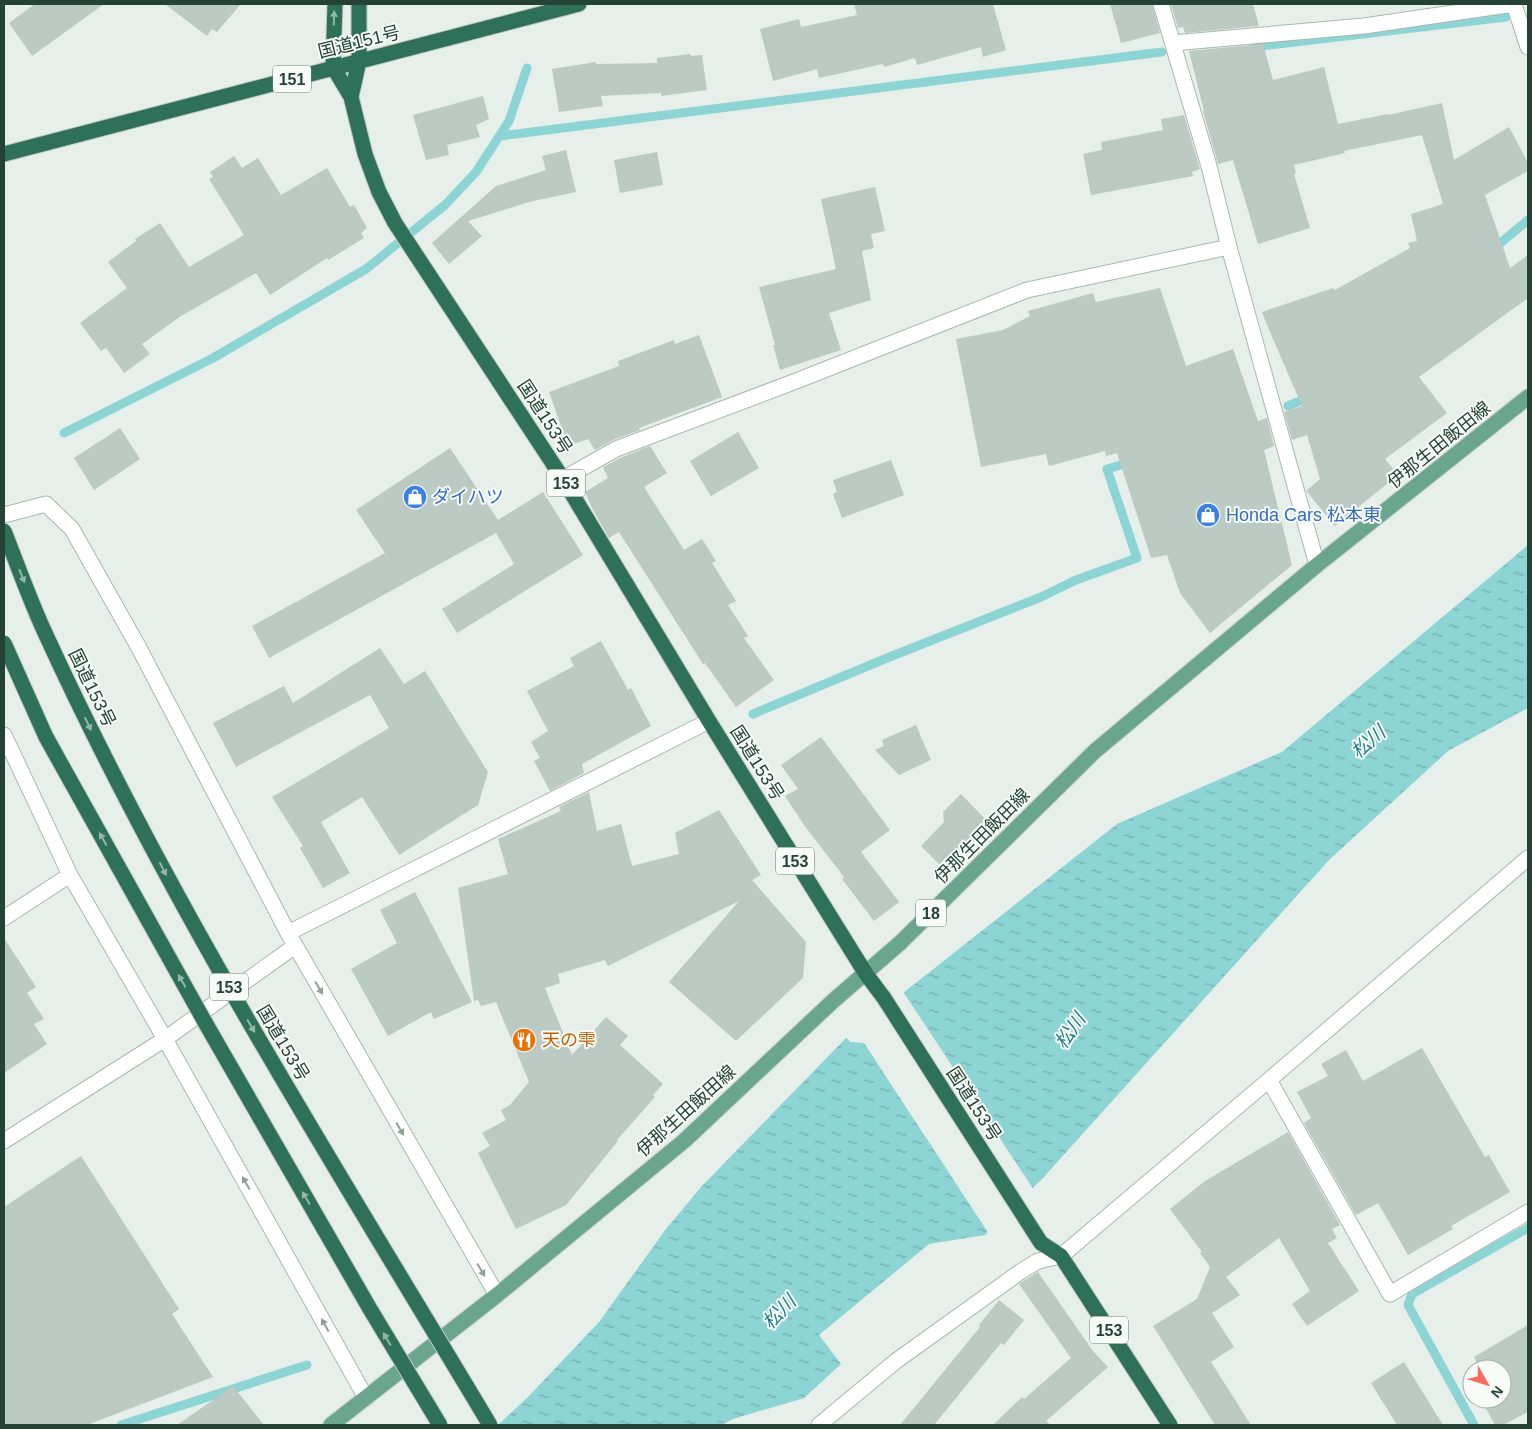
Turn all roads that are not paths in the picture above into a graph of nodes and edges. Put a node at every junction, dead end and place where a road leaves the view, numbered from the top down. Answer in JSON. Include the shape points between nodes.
{"nodes":[{"id":1,"x":335,"y":4,"type":"edge"},
{"id":2,"x":359,"y":4,"type":"edge"},
{"id":3,"x":579,"y":4,"type":"edge"},
{"id":4,"x":1162,"y":4,"type":"edge"},
{"id":5,"x":1514,"y":4,"type":"edge"},
{"id":6,"x":1173,"y":43,"type":"junction"},
{"id":7,"x":1528,"y":47,"type":"edge"},
{"id":8,"x":359,"y":61,"type":"junction"},
{"id":9,"x":333,"y":67,"type":"junction"},
{"id":10,"x":351,"y":97,"type":"junction"},
{"id":11,"x":4,"y":154,"type":"edge"},
{"id":12,"x":1229,"y":247,"type":"junction"},
{"id":13,"x":1528,"y":397,"type":"edge"},
{"id":14,"x":563,"y":479,"type":"junction"},
{"id":15,"x":4,"y":515,"type":"edge"},
{"id":16,"x":4,"y":531,"type":"edge"},
{"id":17,"x":1317,"y":565,"type":"junction"},
{"id":18,"x":4,"y":643,"type":"edge"},
{"id":19,"x":709,"y":721,"type":"junction"},
{"id":20,"x":4,"y":735,"type":"edge"},
{"id":21,"x":1528,"y":858,"type":"edge"},
{"id":22,"x":70,"y":875,"type":"junction"},
{"id":23,"x":4,"y":918,"type":"edge"},
{"id":24,"x":291,"y":939,"type":"junction"},
{"id":25,"x":866,"y":974,"type":"junction"},
{"id":26,"x":165,"y":1039,"type":"junction"},
{"id":27,"x":1269,"y":1080,"type":"junction"},
{"id":28,"x":4,"y":1142,"type":"edge"},
{"id":29,"x":1528,"y":1212,"type":"edge"},
{"id":30,"x":1061,"y":1256,"type":"junction"},
{"id":31,"x":497,"y":1295,"type":"junction"},
{"id":32,"x":366,"y":1398,"type":"junction"},
{"id":33,"x":331,"y":1425,"type":"edge"},
{"id":34,"x":440,"y":1425,"type":"edge"},
{"id":35,"x":490,"y":1425,"type":"edge"},
{"id":36,"x":818,"y":1425,"type":"edge"},
{"id":37,"x":1170,"y":1425,"type":"edge"}],
"edges":[{"from":9,"to":1,"type":"highway","one_way":true},
{"from":2,"to":8,"type":"highway","number":"153"},
{"from":3,"to":8,"type":"highway","name":"国道151号","number":"151"},
{"from":4,"to":6,"type":"street"},
{"from":5,"to":6,"type":"street","via":[[1364,26]]},
{"from":5,"to":7,"type":"street"},
{"from":6,"to":12,"type":"street"},
{"from":8,"to":9,"type":"highway","name":"国道151号","number":"151"},
{"from":8,"to":10,"type":"highway","name":"国道153号","number":"153"},
{"from":9,"to":10,"type":"highway","name":"国道153号","number":"153"},
{"from":9,"to":11,"type":"highway","name":"国道151号","number":"151"},
{"from":10,"to":14,"type":"highway","name":"国道153号","number":"153","via":[[365,154],[399,228]]},
{"from":12,"to":14,"type":"street","via":[[1027,290],[616,449]]},
{"from":12,"to":17,"type":"street"},
{"from":13,"to":17,"type":"main road","name":"伊那生田飯田線","number":"18"},
{"from":14,"to":19,"type":"highway","name":"国道153号","number":"153"},
{"from":15,"to":24,"type":"street","via":[[46,504],[72,529],[139,648]]},
{"from":16,"to":35,"type":"highway","name":"国道153号","number":"153","one_way":true,"bridge":true,"via":[[45,633],[94,737],[167,877],[248,1020]]},
{"from":17,"to":25,"type":"main road","name":"伊那生田飯田線","number":"18","via":[[1095,751]]},
{"from":34,"to":18,"type":"highway","number":"153","one_way":true,"bridge":true,"via":[[196,1006],[46,737]]},
{"from":19,"to":24,"type":"street"},
{"from":19,"to":25,"type":"highway","name":"国道153号","number":"153"},
{"from":20,"to":22,"type":"street"},
{"from":21,"to":27,"type":"street"},
{"from":22,"to":23,"type":"street"},
{"from":22,"to":26,"type":"street"},
{"from":24,"to":26,"type":"street"},
{"from":24,"to":31,"type":"street","one_way":true},
{"from":25,"to":30,"type":"highway","name":"国道153号","number":"153","via":[[1040,1244]]},
{"from":25,"to":31,"type":"main road","name":"伊那生田飯田線","number":"18","via":[[684,1141]]},
{"from":26,"to":28,"type":"street"},
{"from":32,"to":26,"type":"street","one_way":true},
{"from":27,"to":29,"type":"street","via":[[1390,1294]]},
{"from":27,"to":30,"type":"street"},
{"from":30,"to":36,"type":"street","via":[[1038,1260],[1020,1272],[896,1360]]},
{"from":30,"to":37,"type":"highway","name":"国道153号","number":"153"},
{"from":31,"to":32,"type":"main road","name":"伊那生田飯田線","number":"18"},
{"from":32,"to":33,"type":"main road","name":"伊那生田飯田線","number":"18"}]}
